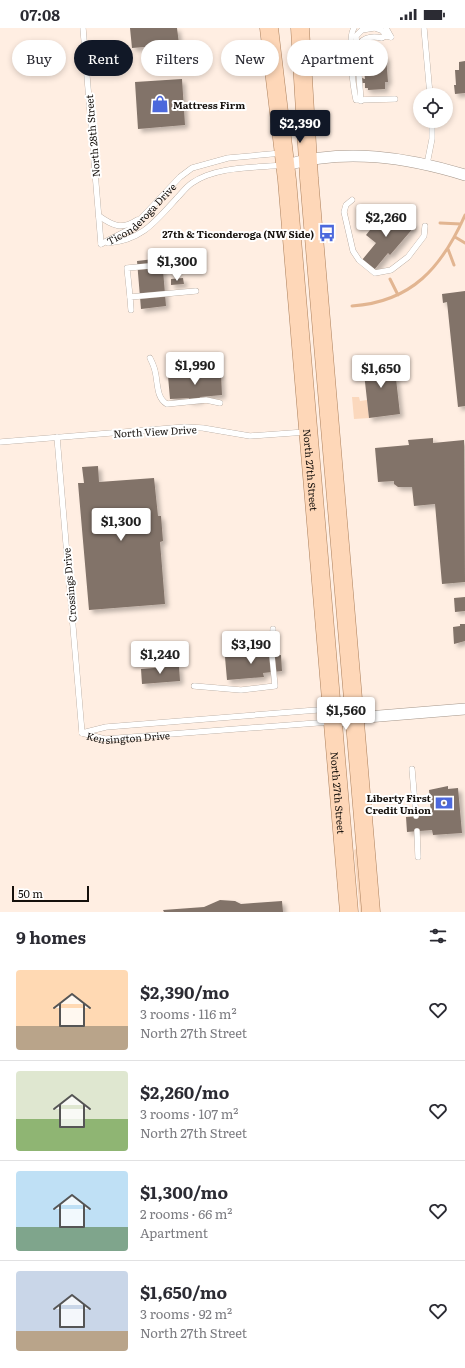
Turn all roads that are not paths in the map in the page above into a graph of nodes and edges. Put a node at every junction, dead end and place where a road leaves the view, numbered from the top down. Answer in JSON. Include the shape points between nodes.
{"nodes":[{"id":1,"x":83,"y":28,"type":"edge"},
{"id":2,"x":269,"y":28,"type":"edge"},
{"id":3,"x":300,"y":28,"type":"edge"},
{"id":4,"x":354,"y":28,"type":"edge"},
{"id":5,"x":375,"y":28,"type":"edge"},
{"id":6,"x":386,"y":28,"type":"edge"},
{"id":7,"x":424,"y":28,"type":"edge"},
{"id":8,"x":388,"y":37,"type":"junction"},
{"id":9,"x":356,"y":40,"type":"edge"},
{"id":10,"x":365,"y":40,"type":"edge"},
{"id":11,"x":358,"y":76,"type":"edge"},
{"id":12,"x":429,"y":88,"type":"edge"},
{"id":13,"x":395,"y":99,"type":"dead end"},
{"id":14,"x":361,"y":101,"type":"junction"},
{"id":15,"x":432,"y":128,"type":"edge"},
{"id":16,"x":285,"y":159,"type":"junction"},
{"id":17,"x":309,"y":159,"type":"junction"},
{"id":18,"x":426,"y":164,"type":"junction"},
{"id":19,"x":465,"y":175,"type":"edge"},
{"id":20,"x":352,"y":200,"type":"dead end"},
{"id":21,"x":99,"y":216,"type":"junction"},
{"id":22,"x":143,"y":217,"type":"junction"},
{"id":23,"x":425,"y":226,"type":"dead end"},
{"id":24,"x":102,"y":244,"type":"junction"},
{"id":25,"x":194,"y":262,"type":"dead end"},
{"id":26,"x":196,"y":291,"type":"dead end"},
{"id":27,"x":130,"y":297,"type":"junction"},
{"id":28,"x":131,"y":310,"type":"dead end"},
{"id":29,"x":150,"y":358,"type":"dead end"},
{"id":30,"x":220,"y":403,"type":"dead end"},
{"id":31,"x":309,"y":432,"type":"junction"},
{"id":32,"x":57,"y":437,"type":"junction"},
{"id":33,"x":0,"y":442,"type":"edge"},
{"id":34,"x":273,"y":629,"type":"dead end"},
{"id":35,"x":194,"y":686,"type":"dead end"},
{"id":36,"x":465,"y":709,"type":"edge"},
{"id":37,"x":332,"y":716,"type":"junction"},
{"id":38,"x":355,"y":718,"type":"junction"},
{"id":39,"x":82,"y":734,"type":"junction"},
{"id":40,"x":412,"y":769,"type":"dead end"},
{"id":41,"x":416,"y":816,"type":"dead end"},
{"id":42,"x":417,"y":831,"type":"dead end"},
{"id":43,"x":418,"y":857,"type":"dead end"},
{"id":44,"x":349,"y":912,"type":"edge"},
{"id":45,"x":371,"y":912,"type":"edge"}],
"edges":[{"from":1,"to":21,"type":"lane","name":"North 28th Street"},
{"from":2,"to":16,"type":"main road","name":"North 27th Street"},
{"from":3,"to":17,"type":"main road"},
{"from":4,"to":14,"type":"lane","via":[[351,45],[355,99]]},
{"from":5,"to":8,"type":"lane","via":[[383,31]]},
{"from":5,"to":9,"type":"lane","via":[[358,32]]},
{"from":6,"to":8,"type":"lane"},
{"from":7,"to":12,"type":"lane"},
{"from":8,"to":10,"type":"lane","via":[[374,36]]},
{"from":11,"to":14,"type":"lane"},
{"from":13,"to":14,"type":"lane"},
{"from":15,"to":18,"type":"lane"},
{"from":16,"to":17,"type":"street","name":"Ticonderoga Drive"},
{"from":16,"to":22,"type":"lane","name":"Ticonderoga Drive","via":[[228,158],[192,168],[180,177]]},
{"from":16,"to":24,"type":"lane","name":"Ticonderoga Drive","via":[[200,179],[188,187],[144,232],[124,241]]},
{"from":16,"to":31,"type":"main road","name":"North 27th Street"},
{"from":17,"to":18,"type":"street","name":"Ticonderoga Drive","via":[[371,156]]},
{"from":17,"to":38,"type":"main road"},
{"from":18,"to":19,"type":"street","name":"Ticonderoga Drive"},
{"from":20,"to":23,"type":"lane","via":[[346,205],[344,212],[353,251],[359,260],[375,272],[391,270],[408,256],[424,236]]},
{"from":21,"to":22,"type":"lane","via":[[113,226],[120,227]]},
{"from":21,"to":24,"type":"lane","name":"North 28th Street"},
{"from":22,"to":24,"type":"lane","name":"Ticonderoga Drive","via":[[132,228]]},
{"from":25,"to":27,"type":"lane","via":[[127,268]]},
{"from":26,"to":27,"type":"lane"},
{"from":27,"to":28,"type":"lane"},
{"from":29,"to":30,"type":"lane","via":[[162,402],[167,404],[206,400]]},
{"from":31,"to":32,"type":"lane","name":"North View Drive","via":[[250,436],[185,427]]},
{"from":31,"to":37,"type":"main road","name":"North 27th Street"},
{"from":32,"to":33,"type":"lane","name":"North View Drive"},
{"from":32,"to":39,"type":"lane","name":"Crossings Drive"},
{"from":34,"to":35,"type":"lane","via":[[275,686],[241,690]]},
{"from":36,"to":38,"type":"street","name":"Kensington Drive"},
{"from":37,"to":38,"type":"street","name":"Kensington Drive"},
{"from":37,"to":39,"type":"lane","name":"Kensington Drive","via":[[106,727]]},
{"from":37,"to":39,"type":"lane","name":"Kensington Drive","via":[[105,739]]},
{"from":37,"to":44,"type":"main road","name":"North 27th Street"},
{"from":38,"to":45,"type":"main road"},
{"from":40,"to":41,"type":"lane"},
{"from":42,"to":43,"type":"lane"}]}
